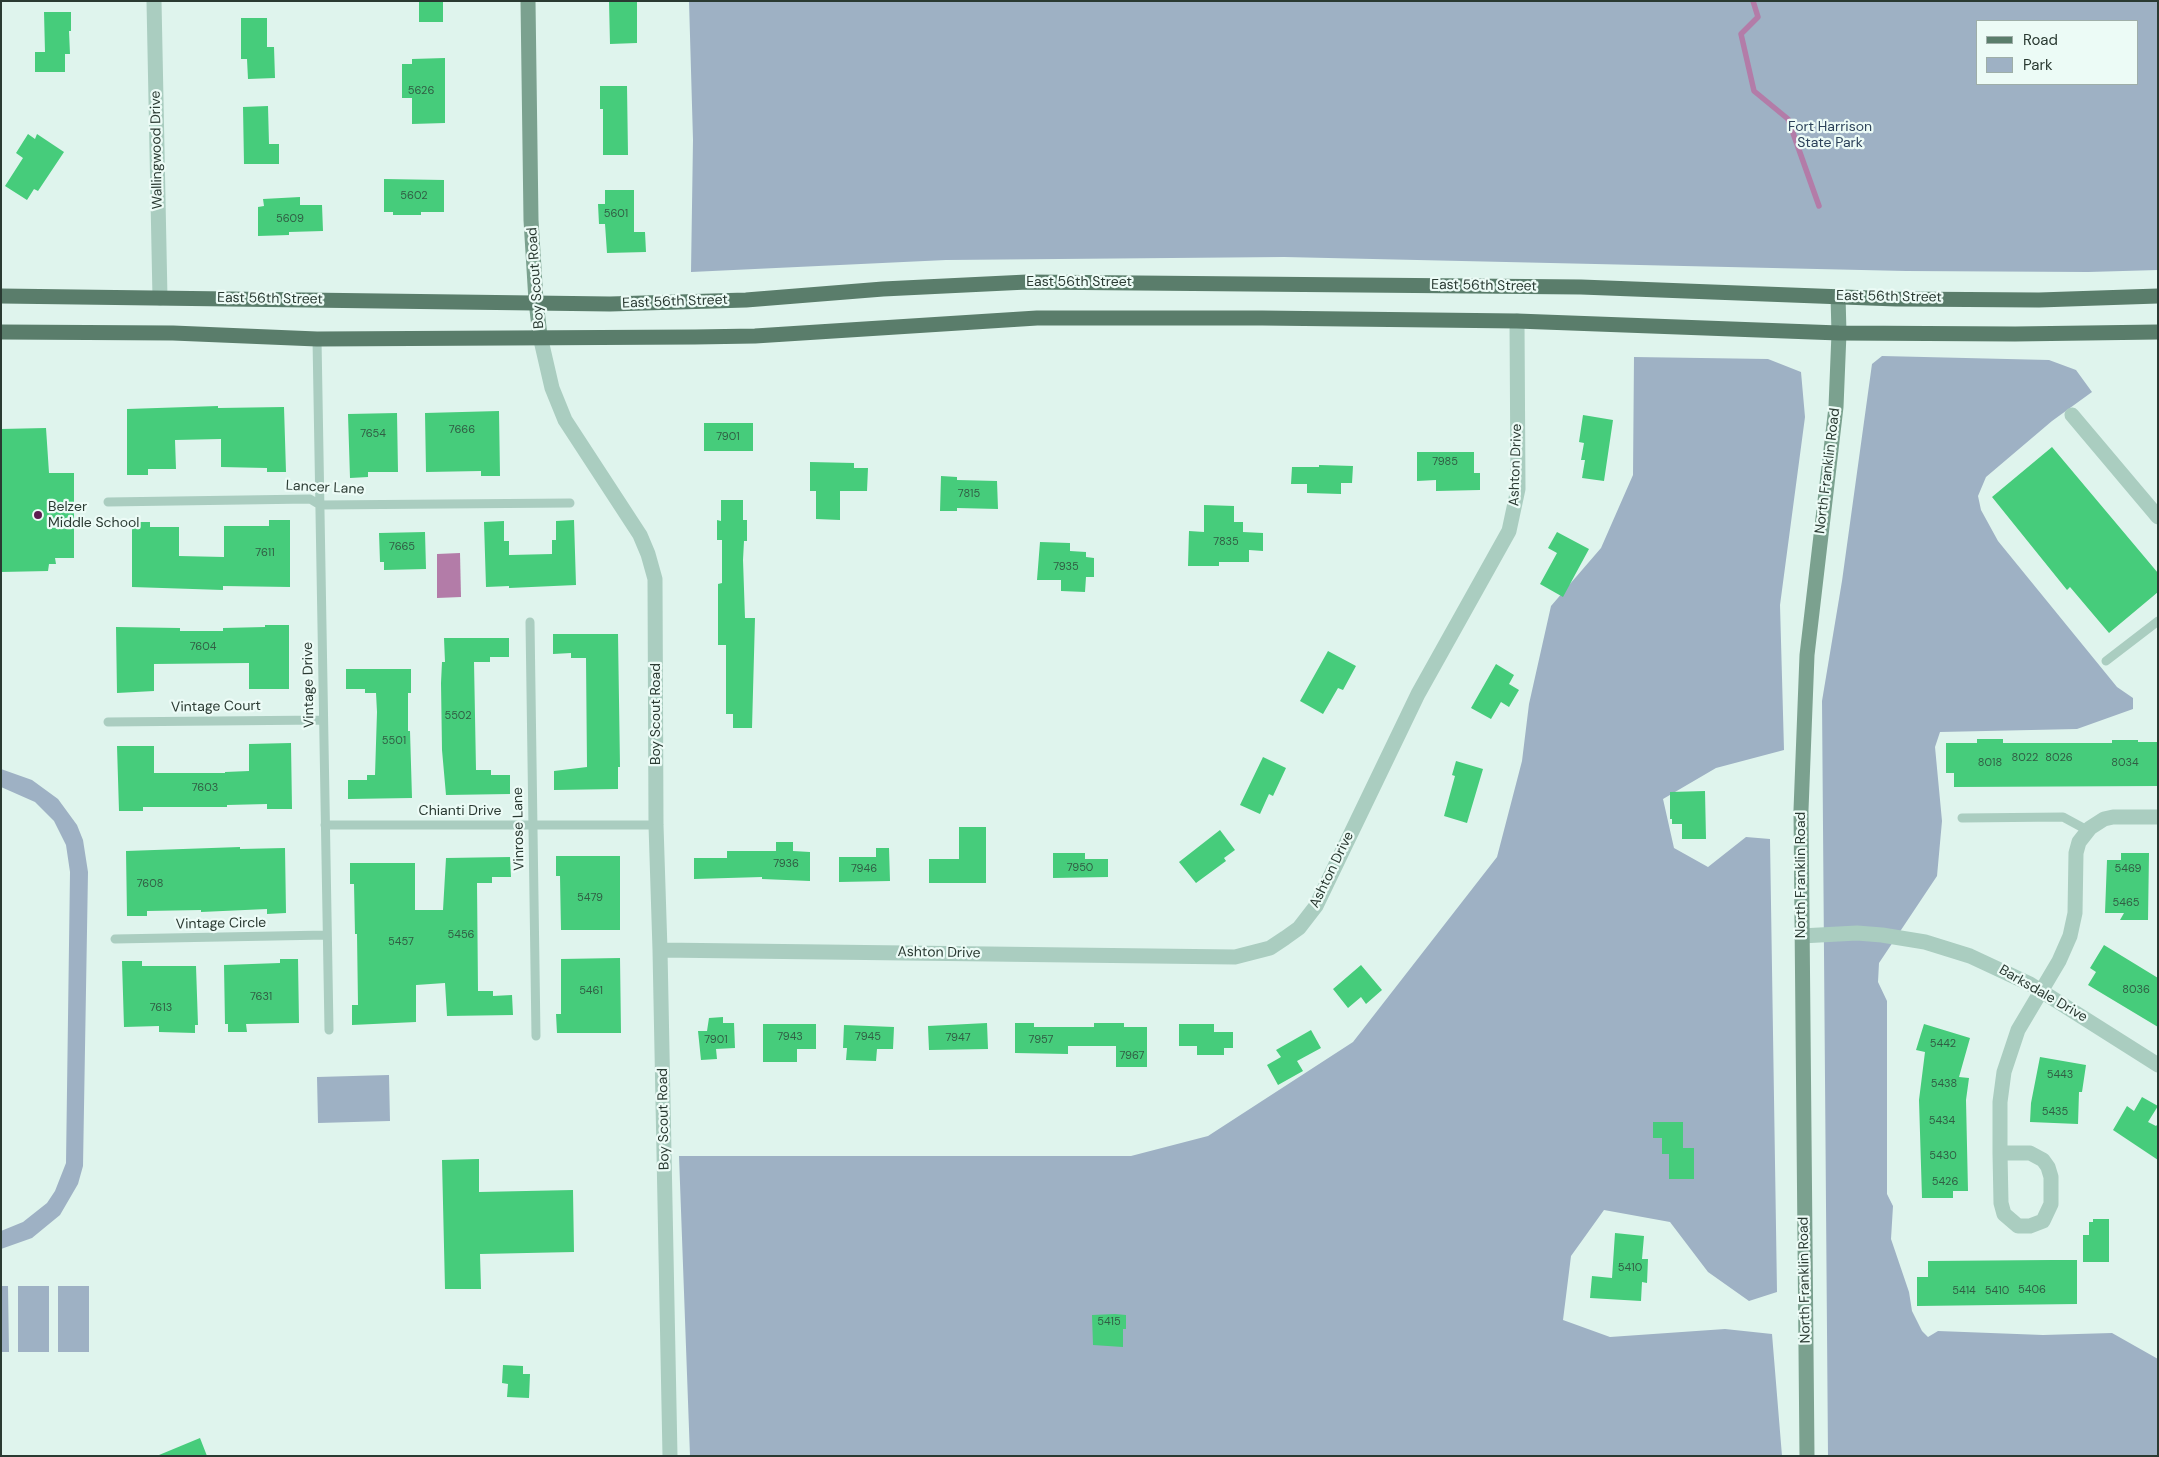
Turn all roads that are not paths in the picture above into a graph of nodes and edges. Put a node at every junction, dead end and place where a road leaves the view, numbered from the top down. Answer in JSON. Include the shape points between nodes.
{"nodes":[{"id":1,"x":154,"y":1,"type":"edge"},
{"id":2,"x":528,"y":1,"type":"edge"},
{"id":3,"x":1,"y":296,"type":"edge"},
{"id":4,"x":1838,"y":296,"type":"junction"},
{"id":5,"x":2158,"y":296,"type":"edge"},
{"id":6,"x":160,"y":298,"type":"junction"},
{"id":7,"x":536,"y":301,"type":"junction"},
{"id":8,"x":1517,"y":321,"type":"junction"},
{"id":9,"x":1,"y":332,"type":"edge"},
{"id":10,"x":2158,"y":332,"type":"edge"},
{"id":11,"x":1839,"y":333,"type":"junction"},
{"id":12,"x":540,"y":336,"type":"junction"},
{"id":13,"x":317,"y":339,"type":"junction"},
{"id":14,"x":2072,"y":415,"type":"dead end"},
{"id":15,"x":108,"y":502,"type":"dead end"},
{"id":16,"x":570,"y":503,"type":"dead end"},
{"id":17,"x":320,"y":505,"type":"junction"},
{"id":18,"x":2158,"y":516,"type":"edge"},
{"id":19,"x":2158,"y":621,"type":"edge"},
{"id":20,"x":530,"y":622,"type":"dead end"},
{"id":21,"x":2106,"y":661,"type":"dead end"},
{"id":22,"x":324,"y":720,"type":"junction"},
{"id":23,"x":108,"y":722,"type":"dead end"},
{"id":24,"x":2158,"y":817,"type":"edge"},
{"id":25,"x":1962,"y":818,"type":"dead end"},
{"id":26,"x":325,"y":825,"type":"junction"},
{"id":27,"x":533,"y":825,"type":"junction"},
{"id":28,"x":656,"y":825,"type":"junction"},
{"id":29,"x":2091,"y":827,"type":"junction"},
{"id":30,"x":327,"y":935,"type":"junction"},
{"id":31,"x":1800,"y":936,"type":"junction"},
{"id":32,"x":115,"y":939,"type":"dead end"},
{"id":33,"x":660,"y":950,"type":"junction"},
{"id":34,"x":2041,"y":991,"type":"junction"},
{"id":35,"x":329,"y":1030,"type":"dead end"},
{"id":36,"x":536,"y":1036,"type":"dead end"},
{"id":37,"x":2158,"y":1065,"type":"edge"},
{"id":38,"x":2000,"y":1153,"type":"junction"},
{"id":39,"x":670,"y":1456,"type":"edge"},
{"id":40,"x":1807,"y":1456,"type":"edge"}],
"edges":[{"from":1,"to":6,"type":"street","name":"Wallingwood Drive"},
{"from":2,"to":7,"type":"main road","name":"Boy Scout Road","via":[[531,220]]},
{"from":3,"to":6,"type":"main road","name":"East 56th Street"},
{"from":4,"to":5,"type":"main road","name":"East 56th Street","via":[[2039,300]]},
{"from":4,"to":7,"type":"main road","name":"East 56th Street","via":[[1551,287],[1026,282],[746,300],[610,304]]},
{"from":4,"to":11,"type":"main road","name":"North Franklin Road"},
{"from":6,"to":7,"type":"main road","name":"East 56th Street"},
{"from":7,"to":12,"type":"main road","name":"Boy Scout Road"},
{"from":8,"to":11,"type":"main road"},
{"from":8,"to":12,"type":"main road","via":[[1037,318],[755,336]]},
{"from":8,"to":33,"type":"street","name":"Ashton Drive","via":[[1518,489],[1509,531],[1418,694],[1316,906],[1299,928],[1286,938],[1270,948],[1235,957]]},
{"from":9,"to":13,"type":"main road"},
{"from":10,"to":11,"type":"main road"},
{"from":11,"to":31,"type":"main road","name":"North Franklin Road","via":[[1836,407],[1807,655]]},
{"from":12,"to":13,"type":"main road"},
{"from":12,"to":28,"type":"street","name":"Boy Scout Road","via":[[552,388],[565,420],[640,535],[652,567],[656,604]]},
{"from":13,"to":17,"type":"lane","name":"Vintage Drive"},
{"from":14,"to":18,"type":"street"},
{"from":15,"to":17,"type":"lane","name":"Lancer Lane","via":[[310,500]]},
{"from":16,"to":17,"type":"lane","name":"Lancer Lane"},
{"from":17,"to":22,"type":"lane","name":"Vintage Drive"},
{"from":19,"to":21,"type":"lane"},
{"from":20,"to":27,"type":"lane","name":"Vinrose Lane"},
{"from":22,"to":23,"type":"lane","name":"Vintage Court"},
{"from":22,"to":26,"type":"lane","name":"Vintage Drive"},
{"from":24,"to":29,"type":"street","via":[[2113,817]]},
{"from":25,"to":29,"type":"lane","via":[[2064,817]]},
{"from":26,"to":27,"type":"lane","name":"Chianti Drive"},
{"from":26,"to":30,"type":"lane","name":"Vintage Drive"},
{"from":27,"to":28,"type":"lane","name":"Chianti Drive"},
{"from":27,"to":36,"type":"lane","name":"Vinrose Lane"},
{"from":28,"to":33,"type":"street","name":"Boy Scout Road"},
{"from":29,"to":34,"type":"street","via":[[2079,842],[2076,854],[2075,913],[2070,936],[2060,961]]},
{"from":30,"to":32,"type":"lane","name":"Vintage Circle"},
{"from":30,"to":35,"type":"lane","name":"Vintage Drive"},
{"from":31,"to":34,"type":"street","name":"Barksdale Drive","via":[[1857,933],[1925,942],[1986,962]]},
{"from":31,"to":40,"type":"main road","name":"North Franklin Road"},
{"from":33,"to":39,"type":"street","name":"Boy Scout Road"},
{"from":34,"to":37,"type":"street","name":"Barksdale Drive"},
{"from":34,"to":38,"type":"street","via":[[2018,1030],[2004,1072],[2000,1102]]},
{"from":38,"to":38,"type":"street","via":[[2001,1207],[2004,1214],[2018,1226],[2042,1221],[2051,1204],[2051,1177],[2044,1160],[2030,1153]]}]}
